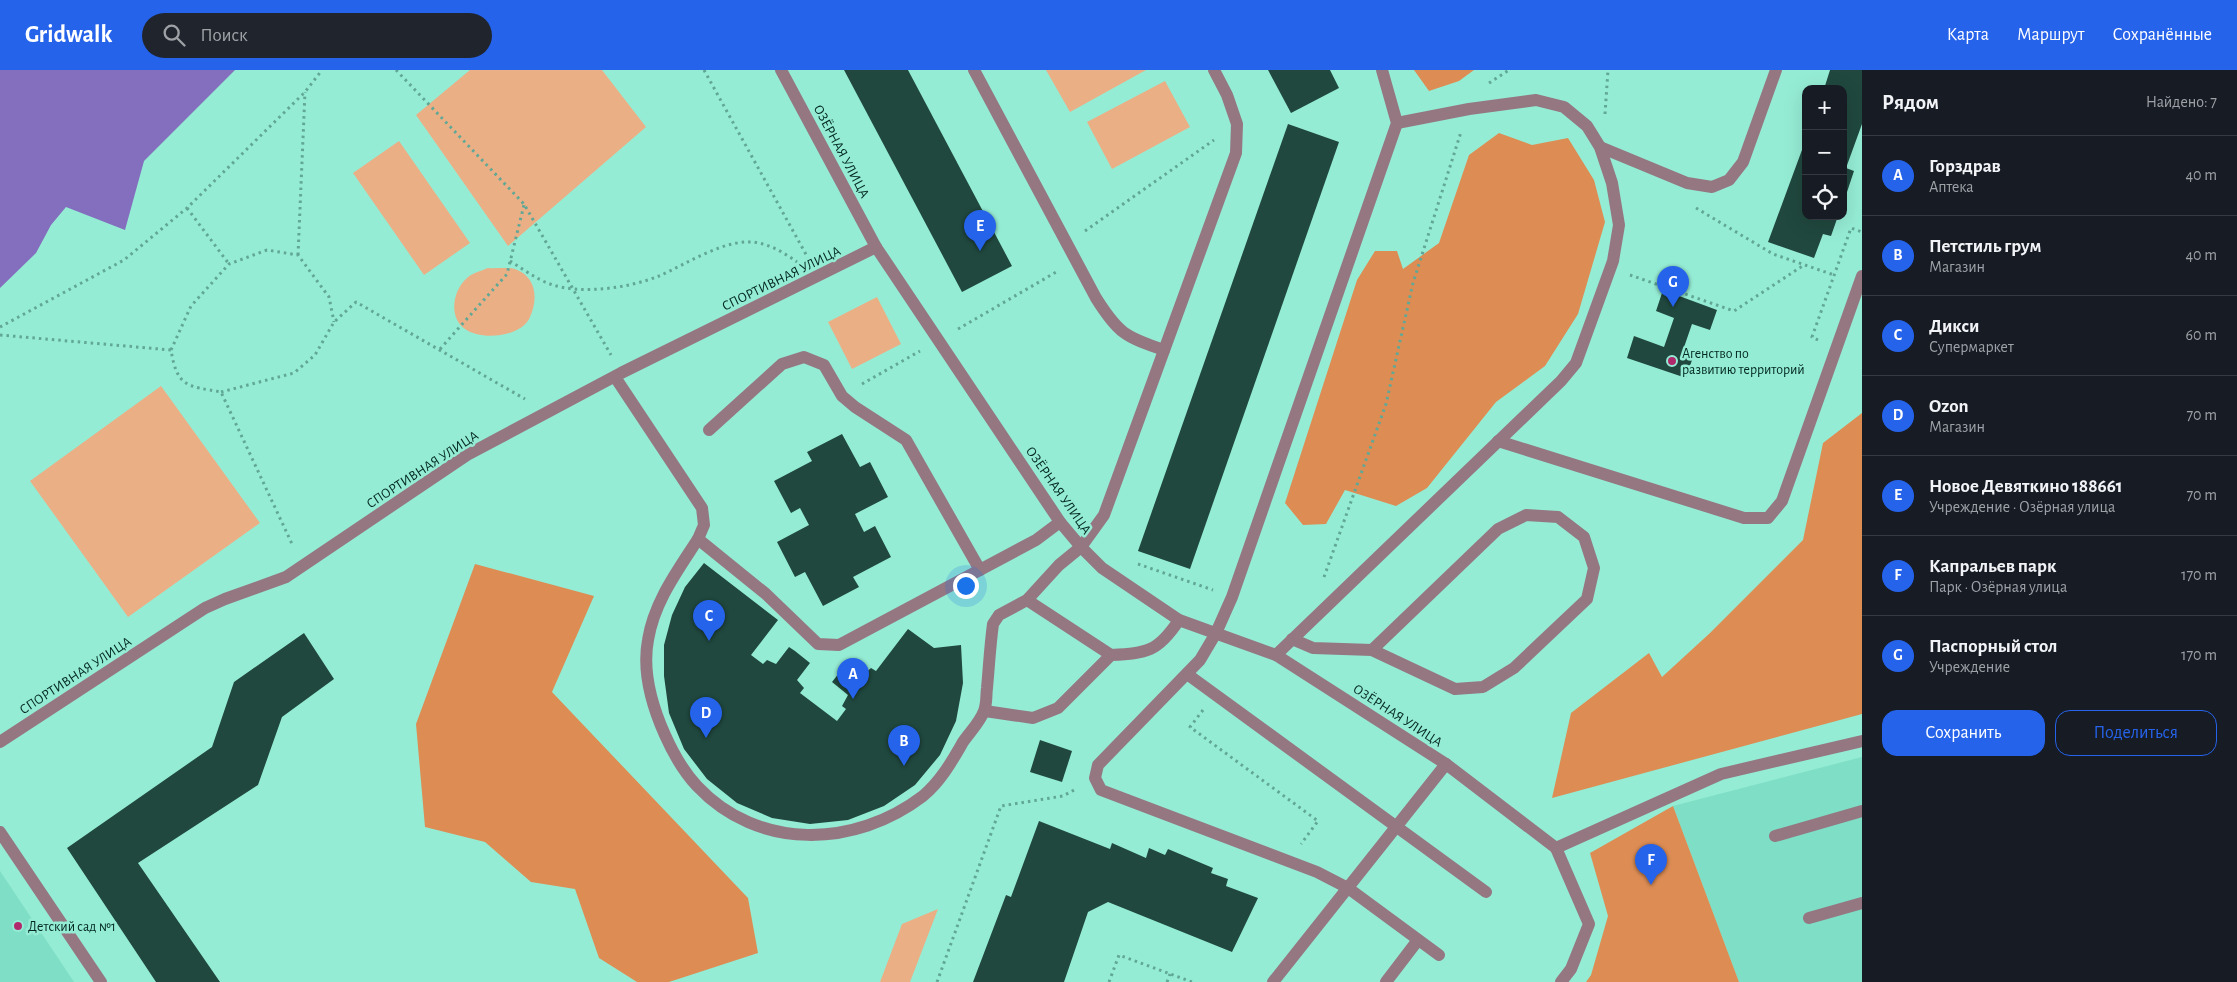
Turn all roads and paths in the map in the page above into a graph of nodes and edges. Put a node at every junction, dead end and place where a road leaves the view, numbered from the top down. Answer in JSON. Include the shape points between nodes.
{"nodes":[{"id":1,"x":322,"y":70,"type":"edge"},
{"id":2,"x":396,"y":70,"type":"edge"},
{"id":3,"x":704,"y":70,"type":"edge"},
{"id":4,"x":781,"y":70,"type":"edge"},
{"id":5,"x":974,"y":70,"type":"edge"},
{"id":6,"x":1214,"y":70,"type":"edge"},
{"id":7,"x":1382,"y":70,"type":"edge"},
{"id":8,"x":1608,"y":70,"type":"edge"},
{"id":9,"x":1776,"y":70,"type":"edge"},
{"id":10,"x":305,"y":92,"type":"junction"},
{"id":11,"x":1468,"y":109,"type":"junction"},
{"id":12,"x":1397,"y":123,"type":"junction"},
{"id":13,"x":1237,"y":124,"type":"junction"},
{"id":14,"x":1600,"y":147,"type":"junction"},
{"id":15,"x":524,"y":204,"type":"junction"},
{"id":16,"x":1694,"y":206,"type":"dead end"},
{"id":17,"x":187,"y":208,"type":"junction"},
{"id":18,"x":1068,"y":243,"type":"junction"},
{"id":19,"x":876,"y":247,"type":"junction"},
{"id":20,"x":298,"y":255,"type":"junction"},
{"id":21,"x":1077,"y":260,"type":"junction"},
{"id":22,"x":510,"y":261,"type":"junction"},
{"id":23,"x":229,"y":264,"type":"junction"},
{"id":24,"x":1804,"y":265,"type":"junction"},
{"id":25,"x":1611,"y":268,"type":"junction"},
{"id":26,"x":818,"y":276,"type":"junction"},
{"id":27,"x":1834,"y":276,"type":"dead end"},
{"id":28,"x":1862,"y":276,"type":"edge"},
{"id":29,"x":572,"y":288,"type":"junction"},
{"id":30,"x":334,"y":322,"type":"junction"},
{"id":31,"x":0,"y":327,"type":"edge"},
{"id":32,"x":0,"y":335,"type":"edge"},
{"id":33,"x":939,"y":340,"type":"junction"},
{"id":34,"x":440,"y":349,"type":"junction"},
{"id":35,"x":171,"y":350,"type":"junction"},
{"id":36,"x":1164,"y":350,"type":"junction"},
{"id":37,"x":618,"y":375,"type":"junction"},
{"id":38,"x":221,"y":392,"type":"junction"},
{"id":39,"x":842,"y":396,"type":"junction"},
{"id":40,"x":547,"y":412,"type":"junction"},
{"id":41,"x":709,"y":430,"type":"dead end"},
{"id":42,"x":1498,"y":441,"type":"junction"},
{"id":43,"x":1060,"y":522,"type":"junction"},
{"id":44,"x":698,"y":539,"type":"junction"},
{"id":45,"x":1081,"y":548,"type":"junction"},
{"id":46,"x":1135,"y":563,"type":"dead end"},
{"id":47,"x":302,"y":566,"type":"junction"},
{"id":48,"x":980,"y":570,"type":"junction"},
{"id":49,"x":1324,"y":578,"type":"dead end"},
{"id":50,"x":1232,"y":597,"type":"junction"},
{"id":51,"x":1027,"y":600,"type":"junction"},
{"id":52,"x":1179,"y":620,"type":"junction"},
{"id":53,"x":1216,"y":634,"type":"junction"},
{"id":54,"x":1292,"y":638,"type":"junction"},
{"id":55,"x":1372,"y":650,"type":"junction"},
{"id":56,"x":1276,"y":654,"type":"junction"},
{"id":57,"x":1110,"y":655,"type":"junction"},
{"id":58,"x":1186,"y":674,"type":"junction"},
{"id":59,"x":1174,"y":686,"type":"junction"},
{"id":60,"x":985,"y":710,"type":"junction"},
{"id":61,"x":1862,"y":741,"type":"edge"},
{"id":62,"x":0,"y":742,"type":"edge"},
{"id":63,"x":1446,"y":764,"type":"junction"},
{"id":64,"x":1095,"y":778,"type":"junction"},
{"id":65,"x":1862,"y":811,"type":"edge"},
{"id":66,"x":1396,"y":827,"type":"junction"},
{"id":67,"x":0,"y":832,"type":"edge"},
{"id":68,"x":1776,"y":836,"type":"dead end"},
{"id":69,"x":1556,"y":848,"type":"junction"},
{"id":70,"x":1288,"y":861,"type":"junction"},
{"id":71,"x":1348,"y":888,"type":"junction"},
{"id":72,"x":1486,"y":892,"type":"dead end"},
{"id":73,"x":1862,"y":903,"type":"edge"},
{"id":74,"x":1809,"y":918,"type":"dead end"},
{"id":75,"x":1418,"y":940,"type":"junction"},
{"id":76,"x":1439,"y":956,"type":"dead end"},
{"id":77,"x":1170,"y":974,"type":"junction"},
{"id":78,"x":101,"y":982,"type":"edge"},
{"id":79,"x":937,"y":982,"type":"edge"},
{"id":80,"x":1109,"y":982,"type":"edge"},
{"id":81,"x":1167,"y":982,"type":"edge"},
{"id":82,"x":1192,"y":982,"type":"edge"},
{"id":83,"x":1273,"y":982,"type":"edge"},
{"id":84,"x":1386,"y":982,"type":"edge"},
{"id":85,"x":1561,"y":982,"type":"edge"}],
"edges":[{"from":1,"to":10,"type":"path"},
{"from":2,"to":15,"type":"path"},
{"from":3,"to":26,"type":"path"},
{"from":4,"to":19,"type":"street","name":"ОЗЁРНАЯ УЛИЦА"},
{"from":5,"to":18,"type":"street"},
{"from":6,"to":13,"type":"street"},
{"from":7,"to":12,"type":"street"},
{"from":8,"to":14,"type":"path"},
{"from":9,"to":14,"type":"street","via":[[1743,162],[1729,180],[1712,187],[1687,184]]},
{"from":10,"to":17,"type":"path"},
{"from":10,"to":20,"type":"path"},
{"from":11,"to":12,"type":"street"},
{"from":11,"to":14,"type":"street","via":[[1536,100],[1564,107],[1587,126]]},
{"from":11,"to":49,"type":"path","via":[[1413,283],[1386,404]]},
{"from":12,"to":50,"type":"street"},
{"from":13,"to":18,"type":"path"},
{"from":13,"to":36,"type":"street","via":[[1236,153]]},
{"from":14,"to":25,"type":"street","via":[[1612,183],[1619,225]]},
{"from":15,"to":22,"type":"path"},
{"from":15,"to":29,"type":"path"},
{"from":16,"to":24,"type":"path","via":[[1773,254]]},
{"from":17,"to":23,"type":"path"},
{"from":17,"to":31,"type":"path","via":[[124,260]]},
{"from":18,"to":21,"type":"street"},
{"from":19,"to":26,"type":"street","name":"СПОРТИВНАЯ УЛИЦА"},
{"from":19,"to":33,"type":"street","name":"ОЗЁРНАЯ УЛИЦА"},
{"from":20,"to":23,"type":"path","via":[[267,250]]},
{"from":20,"to":30,"type":"path","via":[[329,297]]},
{"from":21,"to":33,"type":"path"},
{"from":21,"to":36,"type":"street","via":[[1112,323],[1132,339]]},
{"from":22,"to":29,"type":"path","via":[[550,284]]},
{"from":22,"to":34,"type":"path","via":[[507,274]]},
{"from":23,"to":35,"type":"path","via":[[191,306]]},
{"from":24,"to":25,"type":"path","via":[[1734,311]]},
{"from":24,"to":27,"type":"path"},
{"from":25,"to":42,"type":"street","via":[[1576,363]]},
{"from":26,"to":29,"type":"path","via":[[784,253],[758,243],[731,244],[657,277],[605,290]]},
{"from":26,"to":37,"type":"street","name":"СПОРТИВНАЯ УЛИЦА"},
{"from":28,"to":42,"type":"street","via":[[1782,501],[1768,518],[1744,518]]},
{"from":29,"to":37,"type":"path"},
{"from":30,"to":34,"type":"path","via":[[356,302]]},
{"from":30,"to":38,"type":"path","via":[[315,355],[294,373]]},
{"from":32,"to":35,"type":"path"},
{"from":33,"to":39,"type":"path"},
{"from":33,"to":43,"type":"street","name":"ОЗЁРНАЯ УЛИЦА"},
{"from":34,"to":40,"type":"path"},
{"from":35,"to":38,"type":"path","via":[[175,372],[191,387]]},
{"from":36,"to":45,"type":"street","via":[[1104,515]]},
{"from":37,"to":40,"type":"street","name":"СПОРТИВНАЯ УЛИЦА"},
{"from":37,"to":44,"type":"street","via":[[702,508],[704,525]]},
{"from":38,"to":47,"type":"path"},
{"from":39,"to":41,"type":"street","via":[[824,365],[804,357],[782,364]]},
{"from":39,"to":48,"type":"street","via":[[906,440]]},
{"from":40,"to":47,"type":"street","name":"СПОРТИВНАЯ УЛИЦА","via":[[467,455]]},
{"from":42,"to":54,"type":"street"},
{"from":43,"to":45,"type":"street","name":"ОЗЁРНАЯ УЛИЦА"},
{"from":43,"to":48,"type":"street","via":[[1036,540]]},
{"from":44,"to":48,"type":"street","via":[[766,594],[818,644],[839,645]]},
{"from":44,"to":60,"type":"street","via":[[660,602],[648,640],[647,677],[656,717],[674,754],[697,786],[729,812],[767,830],[808,836],[851,831],[891,818],[924,795],[950,766]]},
{"from":45,"to":51,"type":"street","via":[[1059,565]]},
{"from":45,"to":52,"type":"street","name":"ОЗЁРНАЯ УЛИЦА","via":[[1102,568]]},
{"from":46,"to":50,"type":"path"},
{"from":47,"to":62,"type":"street","name":"СПОРТИВНАЯ УЛИЦА","via":[[286,577],[205,608]]},
{"from":50,"to":53,"type":"street"},
{"from":51,"to":57,"type":"street"},
{"from":51,"to":60,"type":"street","via":[[1000,615],[994,624]]},
{"from":52,"to":53,"type":"street","name":"ОЗЁРНАЯ УЛИЦА"},
{"from":52,"to":57,"type":"street","via":[[1167,639],[1143,653]]},
{"from":53,"to":56,"type":"street","name":"ОЗЁРНАЯ УЛИЦА"},
{"from":53,"to":58,"type":"street","via":[[1200,660]]},
{"from":54,"to":55,"type":"street","via":[[1313,648]]},
{"from":54,"to":56,"type":"street"},
{"from":55,"to":55,"type":"street","via":[[1455,689],[1484,687],[1514,668],[1587,599],[1594,568],[1584,537],[1558,517],[1526,514],[1498,529]]},
{"from":56,"to":63,"type":"street","name":"ОЗЁРНАЯ УЛИЦА"},
{"from":57,"to":60,"type":"street","via":[[1058,708],[1033,718]]},
{"from":58,"to":59,"type":"street"},
{"from":58,"to":66,"type":"street"},
{"from":59,"to":64,"type":"street","via":[[1098,765]]},
{"from":59,"to":70,"type":"path","via":[[1204,708],[1190,727],[1318,821]]},
{"from":61,"to":69,"type":"street","via":[[1721,774]]},
{"from":63,"to":66,"type":"street"},
{"from":63,"to":69,"type":"street","name":"ОЗЁРНАЯ УЛИЦА"},
{"from":64,"to":70,"type":"street","via":[[1101,790]]},
{"from":64,"to":79,"type":"path","via":[[1063,796],[1002,806]]},
{"from":65,"to":68,"type":"street"},
{"from":66,"to":71,"type":"street"},
{"from":66,"to":72,"type":"street"},
{"from":67,"to":78,"type":"street"},
{"from":69,"to":85,"type":"street","via":[[1589,924],[1571,969]]},
{"from":70,"to":71,"type":"street"},
{"from":71,"to":75,"type":"street"},
{"from":71,"to":83,"type":"street"},
{"from":73,"to":74,"type":"street"},
{"from":75,"to":76,"type":"street"},
{"from":75,"to":84,"type":"street"},
{"from":77,"to":80,"type":"path","via":[[1119,955]]},
{"from":77,"to":81,"type":"path"},
{"from":77,"to":82,"type":"path"}]}
